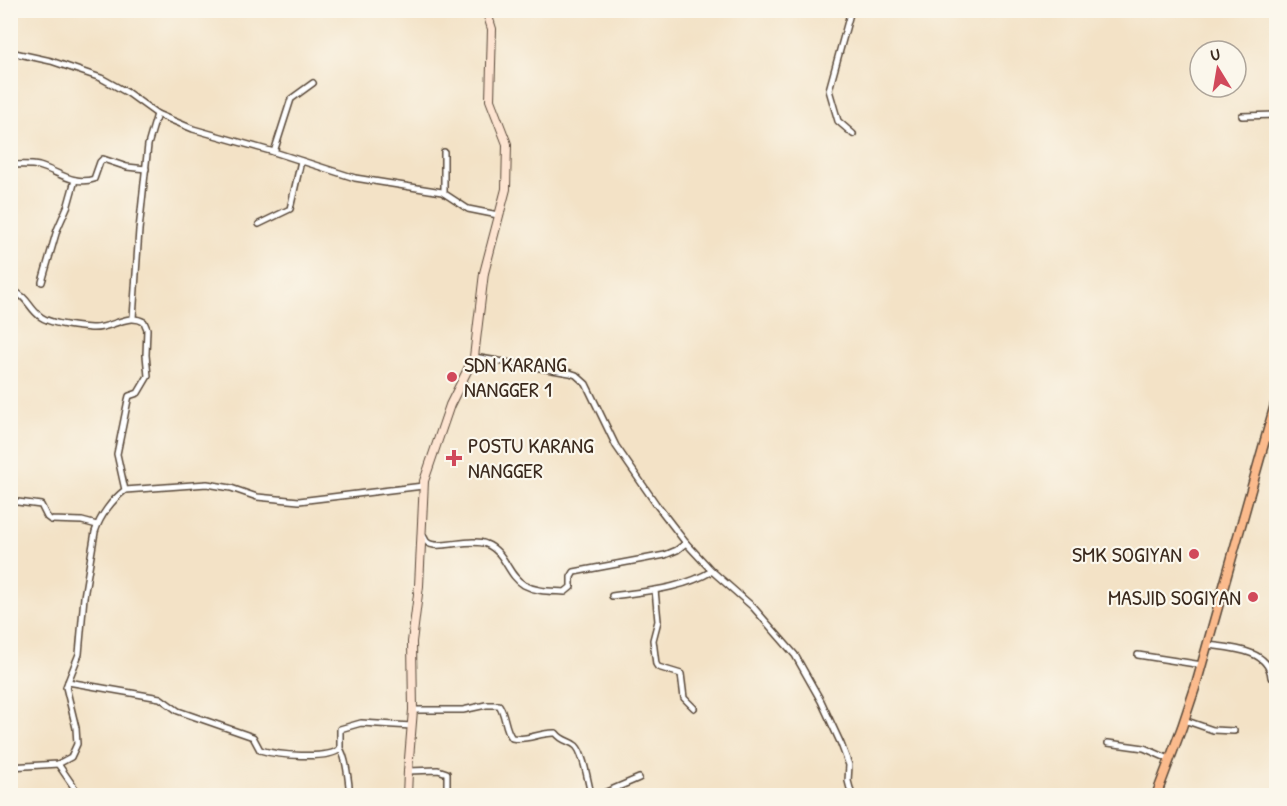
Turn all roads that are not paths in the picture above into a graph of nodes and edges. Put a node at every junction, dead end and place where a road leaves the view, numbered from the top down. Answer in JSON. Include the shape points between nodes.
{"nodes":[{"id":1,"x":486,"y":10,"type":"edge"},
{"id":2,"x":851,"y":10,"type":"edge"},
{"id":3,"x":10,"y":52,"type":"edge"},
{"id":4,"x":313,"y":83,"type":"dead end"},
{"id":5,"x":157,"y":114,"type":"junction"},
{"id":6,"x":1276,"y":115,"type":"edge"},
{"id":7,"x":1242,"y":116,"type":"dead end"},
{"id":8,"x":853,"y":134,"type":"dead end"},
{"id":9,"x":274,"y":152,"type":"junction"},
{"id":10,"x":444,"y":152,"type":"dead end"},
{"id":11,"x":301,"y":161,"type":"junction"},
{"id":12,"x":10,"y":165,"type":"edge"},
{"id":13,"x":146,"y":169,"type":"junction"},
{"id":14,"x":75,"y":180,"type":"junction"},
{"id":15,"x":444,"y":193,"type":"junction"},
{"id":16,"x":498,"y":215,"type":"junction"},
{"id":17,"x":259,"y":224,"type":"dead end"},
{"id":18,"x":42,"y":282,"type":"dead end"},
{"id":19,"x":10,"y":289,"type":"edge"},
{"id":20,"x":133,"y":318,"type":"junction"},
{"id":21,"x":474,"y":357,"type":"junction"},
{"id":22,"x":1276,"y":401,"type":"edge"},
{"id":23,"x":423,"y":486,"type":"junction"},
{"id":24,"x":125,"y":490,"type":"junction"},
{"id":25,"x":10,"y":501,"type":"edge"},
{"id":26,"x":97,"y":525,"type":"junction"},
{"id":27,"x":422,"y":534,"type":"junction"},
{"id":28,"x":686,"y":543,"type":"junction"},
{"id":29,"x":712,"y":572,"type":"junction"},
{"id":30,"x":655,"y":590,"type":"junction"},
{"id":31,"x":612,"y":596,"type":"dead end"},
{"id":32,"x":1208,"y":645,"type":"junction"},
{"id":33,"x":1138,"y":655,"type":"dead end"},
{"id":34,"x":1202,"y":665,"type":"junction"},
{"id":35,"x":1271,"y":677,"type":"dead end"},
{"id":36,"x":68,"y":682,"type":"junction"},
{"id":37,"x":694,"y":708,"type":"dead end"},
{"id":38,"x":413,"y":710,"type":"junction"},
{"id":39,"x":1184,"y":720,"type":"junction"},
{"id":40,"x":412,"y":726,"type":"junction"},
{"id":41,"x":1234,"y":731,"type":"dead end"},
{"id":42,"x":1108,"y":743,"type":"dead end"},
{"id":43,"x":340,"y":749,"type":"junction"},
{"id":44,"x":1169,"y":759,"type":"junction"},
{"id":45,"x":58,"y":765,"type":"junction"},
{"id":46,"x":10,"y":767,"type":"edge"},
{"id":47,"x":408,"y":771,"type":"junction"},
{"id":48,"x":639,"y":778,"type":"dead end"},
{"id":49,"x":75,"y":793,"type":"edge"},
{"id":50,"x":145,"y":793,"type":"dead end"},
{"id":51,"x":350,"y":795,"type":"edge"},
{"id":52,"x":407,"y":795,"type":"edge"},
{"id":53,"x":447,"y":795,"type":"edge"},
{"id":54,"x":595,"y":795,"type":"edge"},
{"id":55,"x":852,"y":795,"type":"edge"},
{"id":56,"x":1156,"y":795,"type":"edge"}],
"edges":[{"from":1,"to":16,"type":"street","via":[[492,29],[490,100],[508,154],[506,189]]},
{"from":2,"to":8,"type":"street","via":[[829,90],[838,121]]},
{"from":3,"to":5,"type":"street","via":[[101,78]]},
{"from":4,"to":9,"type":"street","via":[[291,99]]},
{"from":5,"to":9,"type":"street","via":[[193,129]]},
{"from":5,"to":13,"type":"street"},
{"from":6,"to":7,"type":"street"},
{"from":9,"to":11,"type":"street"},
{"from":10,"to":15,"type":"street"},
{"from":11,"to":15,"type":"street","via":[[355,178]]},
{"from":11,"to":17,"type":"street","via":[[291,209]]},
{"from":12,"to":14,"type":"street","via":[[40,166]]},
{"from":13,"to":14,"type":"street","via":[[103,159],[94,179]]},
{"from":13,"to":20,"type":"street"},
{"from":14,"to":18,"type":"street"},
{"from":15,"to":16,"type":"street","via":[[468,209]]},
{"from":16,"to":21,"type":"street","via":[[484,273]]},
{"from":19,"to":20,"type":"street","via":[[24,296],[38,315],[47,320],[99,328]]},
{"from":20,"to":24,"type":"street","via":[[147,326],[148,376],[138,393],[128,399],[117,454]]},
{"from":21,"to":23,"type":"street","via":[[450,405]]},
{"from":21,"to":28,"type":"street","via":[[562,371],[581,379],[616,446]]},
{"from":22,"to":32,"type":"main road"},
{"from":23,"to":24,"type":"street","via":[[299,501],[257,497],[207,484]]},
{"from":23,"to":27,"type":"street"},
{"from":24,"to":26,"type":"street","via":[[112,501]]},
{"from":25,"to":26,"type":"street","via":[[40,505],[51,520]]},
{"from":26,"to":36,"type":"street","via":[[79,654]]},
{"from":27,"to":28,"type":"street","via":[[426,542],[434,545],[474,541],[488,544],[524,585],[565,592],[571,587],[574,572],[665,555]]},
{"from":27,"to":38,"type":"street","via":[[412,642]]},
{"from":28,"to":29,"type":"street"},
{"from":29,"to":30,"type":"street","via":[[699,580]]},
{"from":29,"to":55,"type":"street","via":[[753,607],[795,656],[842,744]]},
{"from":30,"to":31,"type":"street"},
{"from":30,"to":37,"type":"street","via":[[656,664],[681,674],[684,698]]},
{"from":32,"to":34,"type":"main road"},
{"from":32,"to":35,"type":"street","via":[[1233,647],[1258,656],[1269,666]]},
{"from":33,"to":34,"type":"street"},
{"from":34,"to":39,"type":"main road"},
{"from":36,"to":43,"type":"street","via":[[160,698],[178,711],[253,737],[258,748],[272,754],[328,754]]},
{"from":36,"to":45,"type":"street","via":[[77,744],[71,757]]},
{"from":38,"to":40,"type":"street"},
{"from":38,"to":54,"type":"street","via":[[498,705],[512,738],[522,740],[551,732],[576,746],[591,794]]},
{"from":39,"to":41,"type":"street","via":[[1213,730]]},
{"from":39,"to":44,"type":"main road"},
{"from":40,"to":43,"type":"street","via":[[348,726],[339,730]]},
{"from":40,"to":47,"type":"street"},
{"from":42,"to":44,"type":"street","via":[[1144,748]]},
{"from":43,"to":51,"type":"street"},
{"from":44,"to":56,"type":"main road"},
{"from":45,"to":46,"type":"street"},
{"from":45,"to":49,"type":"street"},
{"from":47,"to":52,"type":"street"},
{"from":47,"to":53,"type":"street","via":[[447,773]]},
{"from":48,"to":54,"type":"street"},
{"from":49,"to":50,"type":"street"}]}
